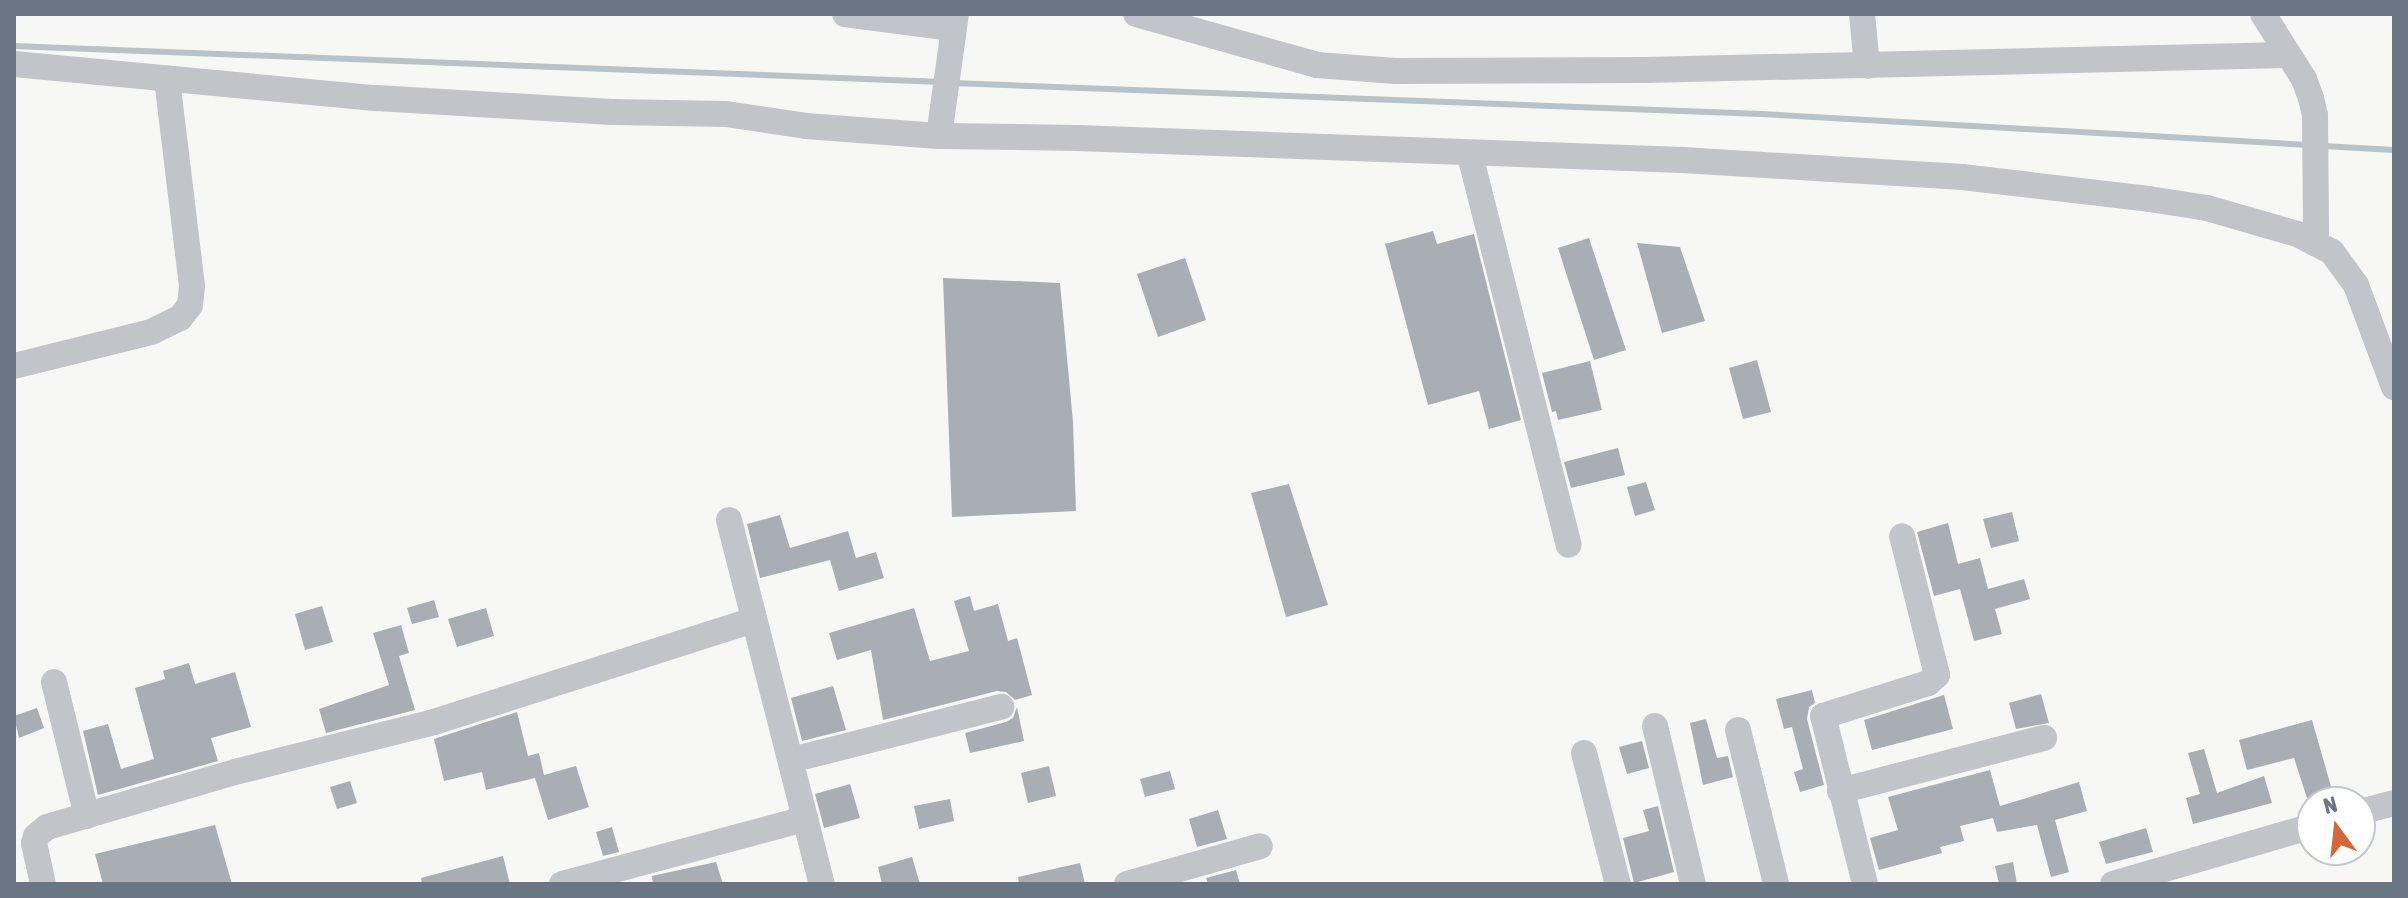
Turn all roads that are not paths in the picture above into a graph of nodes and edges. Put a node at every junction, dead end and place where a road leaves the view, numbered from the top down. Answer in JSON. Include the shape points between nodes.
{"nodes":[{"id":1,"x":845,"y":14,"type":"edge"},
{"id":2,"x":1136,"y":14,"type":"edge"},
{"id":3,"x":1862,"y":14,"type":"edge"},
{"id":4,"x":2263,"y":14,"type":"edge"},
{"id":5,"x":891,"y":17,"type":"edge"},
{"id":6,"x":954,"y":21,"type":"edge"},
{"id":7,"x":2286,"y":55,"type":"junction"},
{"id":8,"x":14,"y":64,"type":"edge"},
{"id":9,"x":1867,"y":66,"type":"junction"},
{"id":10,"x":167,"y":78,"type":"junction"},
{"id":11,"x":939,"y":136,"type":"junction"},
{"id":12,"x":1470,"y":155,"type":"junction"},
{"id":13,"x":2316,"y":242,"type":"junction"},
{"id":14,"x":14,"y":366,"type":"edge"},
{"id":15,"x":2393,"y":379,"type":"edge"},
{"id":16,"x":729,"y":520,"type":"dead end"},
{"id":17,"x":1902,"y":536,"type":"dead end"},
{"id":18,"x":1569,"y":545,"type":"dead end"},
{"id":19,"x":753,"y":620,"type":"junction"},
{"id":20,"x":54,"y":682,"type":"dead end"},
{"id":21,"x":1001,"y":707,"type":"dead end"},
{"id":22,"x":1655,"y":726,"type":"dead end"},
{"id":23,"x":1738,"y":730,"type":"dead end"},
{"id":24,"x":2044,"y":738,"type":"dead end"},
{"id":25,"x":1584,"y":753,"type":"dead end"},
{"id":26,"x":791,"y":760,"type":"junction"},
{"id":27,"x":1840,"y":791,"type":"junction"},
{"id":28,"x":87,"y":816,"type":"junction"},
{"id":29,"x":805,"y":819,"type":"junction"},
{"id":30,"x":2296,"y":831,"type":"edge"},
{"id":31,"x":1260,"y":846,"type":"dead end"},
{"id":32,"x":43,"y":884,"type":"edge"},
{"id":33,"x":562,"y":884,"type":"edge"},
{"id":34,"x":822,"y":884,"type":"edge"},
{"id":35,"x":1127,"y":884,"type":"edge"},
{"id":36,"x":1618,"y":884,"type":"edge"},
{"id":37,"x":1693,"y":884,"type":"edge"},
{"id":38,"x":1776,"y":884,"type":"edge"},
{"id":39,"x":1865,"y":884,"type":"edge"},
{"id":40,"x":2113,"y":884,"type":"edge"}],
"edges":[{"from":1,"to":5,"type":"street"},
{"from":2,"to":9,"type":"street","via":[[1317,65],[1395,71]]},
{"from":3,"to":9,"type":"street"},
{"from":4,"to":7,"type":"street"},
{"from":5,"to":6,"type":"street"},
{"from":6,"to":11,"type":"street"},
{"from":7,"to":9,"type":"street"},
{"from":7,"to":13,"type":"street","via":[[2304,79],[2315,115]]},
{"from":8,"to":10,"type":"street"},
{"from":10,"to":11,"type":"street","via":[[377,98],[726,114]]},
{"from":10,"to":14,"type":"street","via":[[190,305],[180,318],[151,332]]},
{"from":11,"to":12,"type":"street"},
{"from":12,"to":13,"type":"street","via":[[1683,160],[1962,177],[2207,208]]},
{"from":12,"to":18,"type":"street"},
{"from":13,"to":15,"type":"street","via":[[2332,252],[2356,285]]},
{"from":16,"to":19,"type":"street"},
{"from":17,"to":27,"type":"street","via":[[1937,675],[1928,683],[1823,716]]},
{"from":19,"to":26,"type":"street"},
{"from":19,"to":28,"type":"street","via":[[434,722]]},
{"from":20,"to":28,"type":"street"},
{"from":21,"to":26,"type":"street"},
{"from":22,"to":37,"type":"street"},
{"from":23,"to":38,"type":"street"},
{"from":24,"to":27,"type":"street"},
{"from":25,"to":36,"type":"street"},
{"from":26,"to":29,"type":"street"},
{"from":27,"to":39,"type":"street"},
{"from":28,"to":32,"type":"street","via":[[47,827],[36,836]]},
{"from":29,"to":33,"type":"street"},
{"from":29,"to":34,"type":"street"},
{"from":30,"to":40,"type":"street"},
{"from":31,"to":35,"type":"street"}]}
